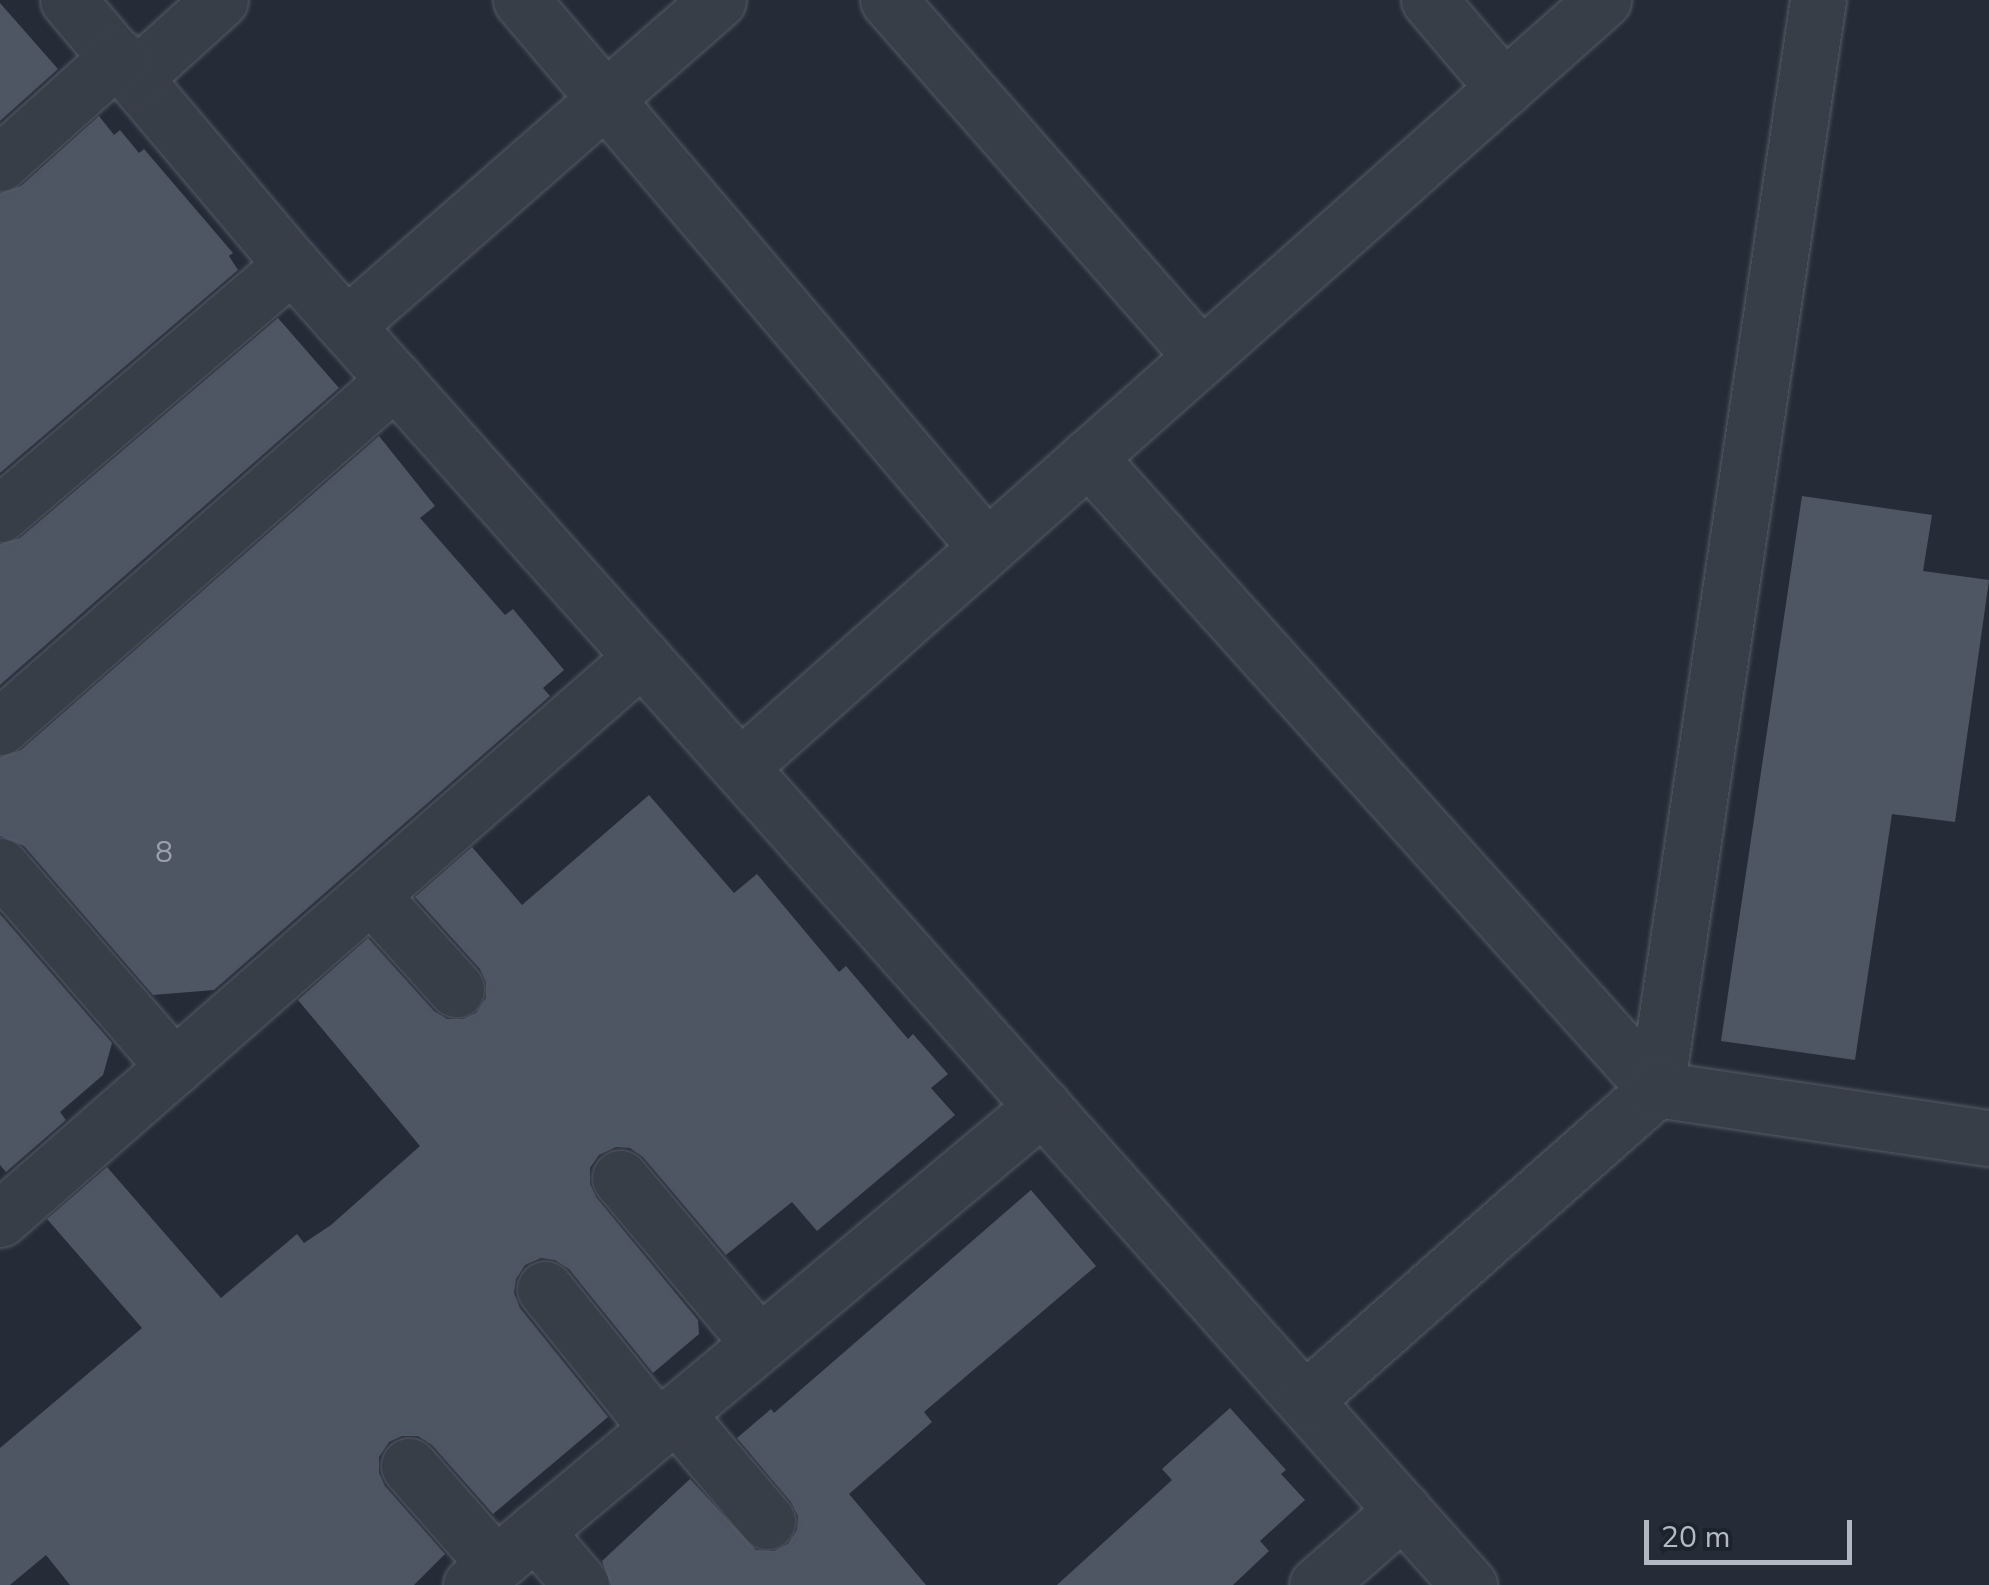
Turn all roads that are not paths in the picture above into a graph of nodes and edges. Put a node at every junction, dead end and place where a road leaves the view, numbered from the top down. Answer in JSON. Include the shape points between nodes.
{"nodes":[{"id":1,"x":68,"y":0,"type":"edge"},
{"id":2,"x":220,"y":0,"type":"edge"},
{"id":3,"x":521,"y":0,"type":"edge"},
{"id":4,"x":718,"y":0,"type":"edge"},
{"id":5,"x":888,"y":0,"type":"edge"},
{"id":6,"x":1428,"y":0,"type":"edge"},
{"id":7,"x":1603,"y":0,"type":"edge"},
{"id":8,"x":1818,"y":0,"type":"edge"},
{"id":9,"x":126,"y":67,"type":"junction"},
{"id":10,"x":1504,"y":88,"type":"junction"},
{"id":11,"x":607,"y":96,"type":"junction"},
{"id":12,"x":0,"y":164,"type":"edge"},
{"id":13,"x":292,"y":265,"type":"junction"},
{"id":14,"x":347,"y":325,"type":"junction"},
{"id":15,"x":1201,"y":356,"type":"junction"},
{"id":16,"x":395,"y":380,"type":"junction"},
{"id":17,"x":1088,"y":457,"type":"junction"},
{"id":18,"x":0,"y":514,"type":"edge"},
{"id":19,"x":986,"y":547,"type":"junction"},
{"id":20,"x":642,"y":657,"type":"junction"},
{"id":21,"x":0,"y":727,"type":"edge"},
{"id":22,"x":740,"y":766,"type":"junction"},
{"id":23,"x":0,"y":866,"type":"edge"},
{"id":24,"x":371,"y":895,"type":"junction"},
{"id":25,"x":456,"y":989,"type":"dead end"},
{"id":26,"x":174,"y":1066,"type":"junction"},
{"id":27,"x":1656,"y":1089,"type":"junction"},
{"id":28,"x":1043,"y":1106,"type":"junction"},
{"id":29,"x":1989,"y":1138,"type":"edge"},
{"id":30,"x":620,"y":1178,"type":"dead end"},
{"id":31,"x":0,"y":1219,"type":"edge"},
{"id":32,"x":545,"y":1289,"type":"dead end"},
{"id":33,"x":759,"y":1343,"type":"junction"},
{"id":34,"x":1305,"y":1400,"type":"junction"},
{"id":35,"x":666,"y":1421,"type":"junction"},
{"id":36,"x":409,"y":1466,"type":"dead end"},
{"id":37,"x":1402,"y":1510,"type":"junction"},
{"id":38,"x":767,"y":1521,"type":"dead end"},
{"id":39,"x":500,"y":1560,"type":"edge"},
{"id":40,"x":581,"y":1585,"type":"edge"},
{"id":41,"x":1317,"y":1585,"type":"edge"},
{"id":42,"x":1469,"y":1585,"type":"edge"}],
"edges":[{"from":1,"to":9,"type":"street"},
{"from":2,"to":9,"type":"street"},
{"from":3,"to":11,"type":"street"},
{"from":4,"to":11,"type":"street"},
{"from":5,"to":15,"type":"street"},
{"from":6,"to":10,"type":"street"},
{"from":7,"to":10,"type":"street"},
{"from":8,"to":27,"type":"street"},
{"from":9,"to":12,"type":"street"},
{"from":9,"to":13,"type":"street"},
{"from":10,"to":15,"type":"street"},
{"from":11,"to":14,"type":"street"},
{"from":11,"to":19,"type":"street"},
{"from":13,"to":14,"type":"street"},
{"from":13,"to":18,"type":"street"},
{"from":14,"to":16,"type":"street"},
{"from":15,"to":17,"type":"street"},
{"from":16,"to":20,"type":"street"},
{"from":16,"to":21,"type":"street"},
{"from":17,"to":19,"type":"street"},
{"from":17,"to":27,"type":"street"},
{"from":19,"to":22,"type":"street"},
{"from":20,"to":22,"type":"street"},
{"from":20,"to":24,"type":"street"},
{"from":22,"to":28,"type":"street"},
{"from":23,"to":26,"type":"street"},
{"from":24,"to":25,"type":"street"},
{"from":24,"to":26,"type":"street"},
{"from":26,"to":31,"type":"street"},
{"from":27,"to":29,"type":"street"},
{"from":27,"to":34,"type":"street"},
{"from":28,"to":33,"type":"street"},
{"from":28,"to":34,"type":"street"},
{"from":30,"to":33,"type":"street"},
{"from":32,"to":35,"type":"street"},
{"from":33,"to":35,"type":"street"},
{"from":34,"to":37,"type":"street"},
{"from":35,"to":38,"type":"street"},
{"from":35,"to":39,"type":"street"},
{"from":36,"to":39,"type":"street"},
{"from":37,"to":41,"type":"street"},
{"from":37,"to":42,"type":"street"},
{"from":39,"to":40,"type":"street"}]}
